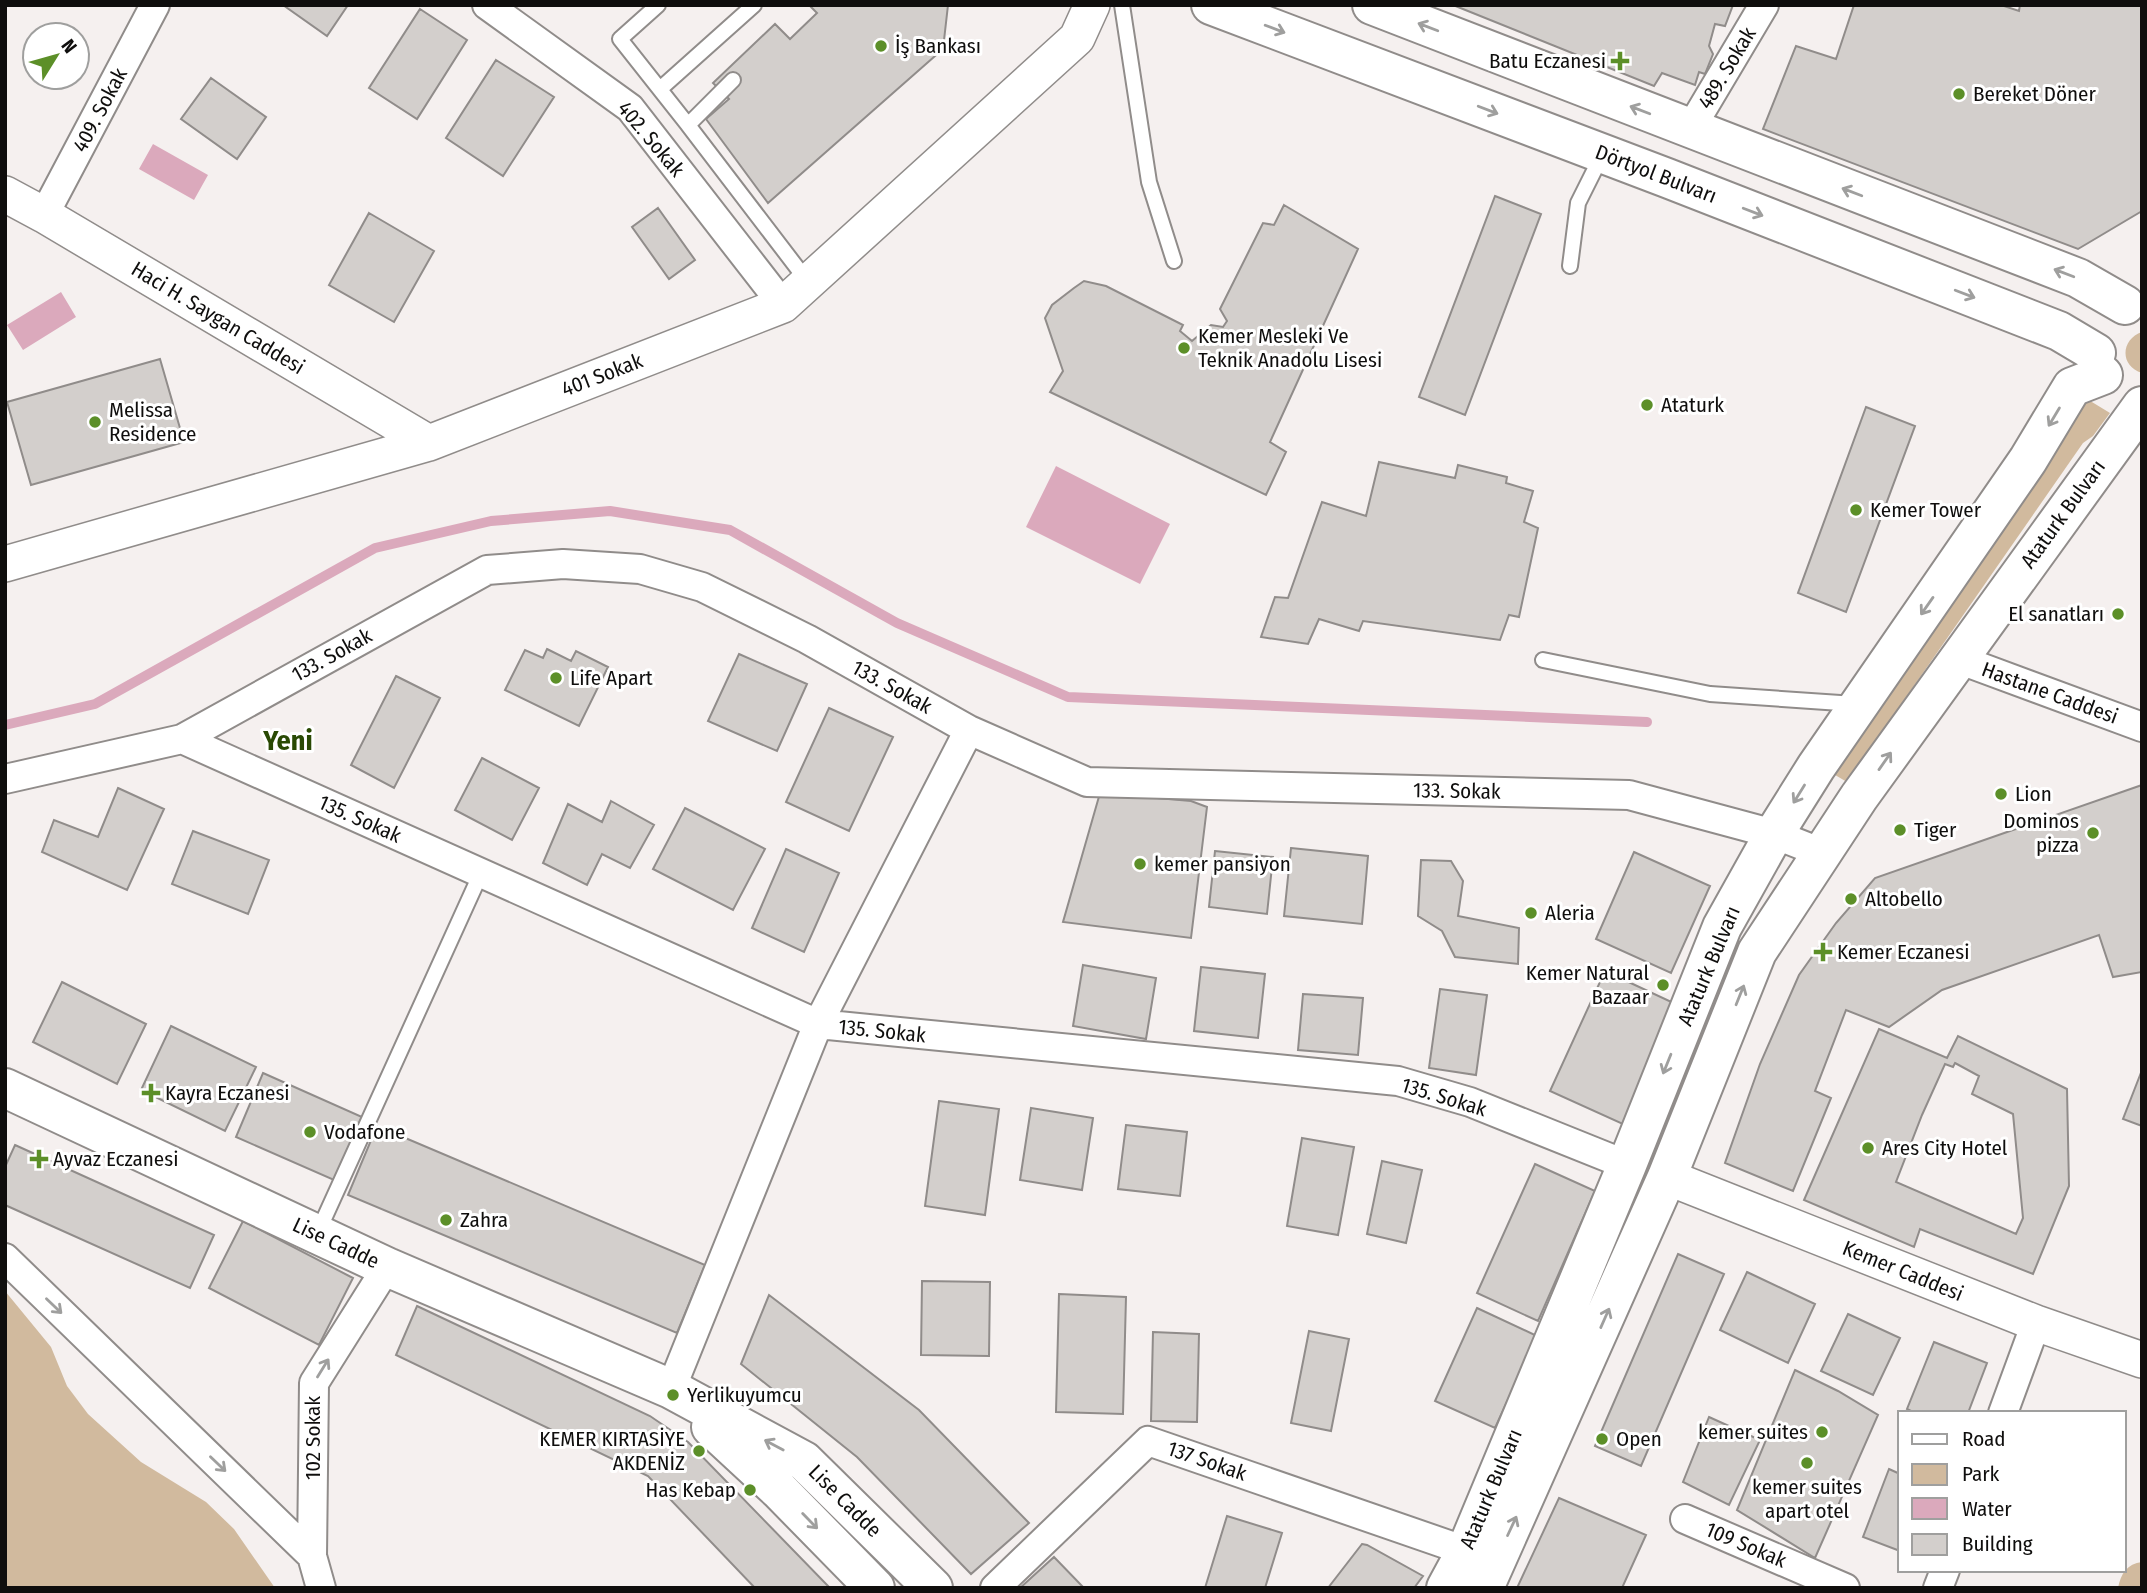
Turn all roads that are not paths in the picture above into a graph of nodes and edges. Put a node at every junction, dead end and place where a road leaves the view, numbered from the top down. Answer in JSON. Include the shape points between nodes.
{"nodes":[{"id":1,"x":155,"y":5,"type":"edge"},
{"id":2,"x":487,"y":5,"type":"edge"},
{"id":3,"x":658,"y":5,"type":"edge"},
{"id":4,"x":754,"y":5,"type":"edge"},
{"id":5,"x":1092,"y":5,"type":"edge"},
{"id":6,"x":1122,"y":5,"type":"edge"},
{"id":7,"x":1211,"y":5,"type":"edge"},
{"id":8,"x":1372,"y":5,"type":"edge"},
{"id":9,"x":1764,"y":5,"type":"edge"},
{"id":10,"x":733,"y":80,"type":"dead end"},
{"id":11,"x":660,"y":89,"type":"junction"},
{"id":12,"x":688,"y":125,"type":"junction"},
{"id":13,"x":1692,"y":131,"type":"junction"},
{"id":14,"x":1602,"y":153,"type":"junction"},
{"id":15,"x":5,"y":194,"type":"edge"},
{"id":16,"x":44,"y":215,"type":"junction"},
{"id":17,"x":1174,"y":261,"type":"dead end"},
{"id":18,"x":1570,"y":266,"type":"dead end"},
{"id":19,"x":808,"y":282,"type":"junction"},
{"id":20,"x":2133,"y":303,"type":"edge"},
{"id":21,"x":783,"y":305,"type":"junction"},
{"id":22,"x":2099,"y":364,"type":"junction"},
{"id":23,"x":2142,"y":400,"type":"edge"},
{"id":24,"x":2142,"y":406,"type":"edge"},
{"id":25,"x":429,"y":443,"type":"junction"},
{"id":26,"x":5,"y":564,"type":"edge"},
{"id":27,"x":1958,"y":659,"type":"junction"},
{"id":28,"x":1543,"y":660,"type":"dead end"},
{"id":29,"x":1860,"y":704,"type":"junction"},
{"id":30,"x":2142,"y":727,"type":"edge"},
{"id":31,"x":969,"y":730,"type":"junction"},
{"id":32,"x":182,"y":739,"type":"junction"},
{"id":33,"x":5,"y":779,"type":"edge"},
{"id":34,"x":1774,"y":834,"type":"junction"},
{"id":35,"x":1822,"y":853,"type":"junction"},
{"id":36,"x":481,"y":873,"type":"junction"},
{"id":37,"x":818,"y":1024,"type":"junction"},
{"id":38,"x":5,"y":1088,"type":"edge"},
{"id":39,"x":1627,"y":1165,"type":"junction"},
{"id":40,"x":1667,"y":1177,"type":"junction"},
{"id":41,"x":317,"y":1234,"type":"junction"},
{"id":42,"x":5,"y":1258,"type":"edge"},
{"id":43,"x":387,"y":1267,"type":"junction"},
{"id":44,"x":2036,"y":1323,"type":"junction"},
{"id":45,"x":2142,"y":1360,"type":"edge"},
{"id":46,"x":671,"y":1390,"type":"junction"},
{"id":47,"x":2004,"y":1411,"type":"edge"},
{"id":48,"x":1685,"y":1519,"type":"dead end"},
{"id":49,"x":1466,"y":1550,"type":"junction"},
{"id":50,"x":312,"y":1556,"type":"junction"},
{"id":51,"x":321,"y":1588,"type":"edge"},
{"id":52,"x":875,"y":1588,"type":"edge"},
{"id":53,"x":933,"y":1588,"type":"edge"},
{"id":54,"x":995,"y":1588,"type":"edge"},
{"id":55,"x":1446,"y":1588,"type":"edge"},
{"id":56,"x":1484,"y":1588,"type":"edge"},
{"id":57,"x":1845,"y":1588,"type":"edge"}],
"edges":[{"from":1,"to":16,"type":"street","name":"409. Sokak"},
{"from":2,"to":21,"type":"street","name":"402. Sokak","via":[[630,108]]},
{"from":3,"to":11,"type":"lane","via":[[620,39]]},
{"from":4,"to":11,"type":"lane"},
{"from":5,"to":19,"type":"street","name":"401 Sokak","via":[[1077,38]]},
{"from":6,"to":17,"type":"lane","via":[[1149,182]]},
{"from":7,"to":14,"type":"main road","name":"Dörtyol Bulvarı","one_way":true},
{"from":13,"to":8,"type":"main road","one_way":true},
{"from":9,"to":13,"type":"street","name":"489. Sokak"},
{"from":10,"to":12,"type":"lane"},
{"from":11,"to":12,"type":"lane"},
{"from":12,"to":19,"type":"lane"},
{"from":20,"to":13,"type":"main road","one_way":true},
{"from":14,"to":18,"type":"lane","via":[[1578,203]]},
{"from":14,"to":22,"type":"main road","name":"Dörtyol Bulvarı","one_way":true,"via":[[2059,331]]},
{"from":15,"to":16,"type":"street","name":"Haci H. Saygan Caddesi"},
{"from":16,"to":25,"type":"street","name":"Haci H. Saygan Caddesi"},
{"from":19,"to":21,"type":"street","name":"401 Sokak"},
{"from":20,"to":22,"type":"main road","via":[[2106,319],[2097,341]]},
{"from":21,"to":25,"type":"street","name":"401 Sokak"},
{"from":22,"to":23,"type":"main road","name":"Dörtyol Bulvarı","via":[[2110,386]]},
{"from":22,"to":29,"type":"main road","name":"Ataturk Bulvarı","one_way":true,"via":[[2072,387],[2028,460]]},
{"from":24,"to":27,"type":"main road","name":"Ataturk Bulvarı"},
{"from":25,"to":26,"type":"street","name":"401 Sokak"},
{"from":27,"to":30,"type":"street","name":"Hastane Caddesi"},
{"from":35,"to":27,"type":"main road","name":"Ataturk Bulvarı","one_way":true},
{"from":28,"to":29,"type":"lane","via":[[1710,694]]},
{"from":29,"to":34,"type":"main road","name":"Ataturk Bulvarı","one_way":true},
{"from":31,"to":32,"type":"street","name":"133. Sokak","via":[[807,639],[702,587],[640,569],[563,564],[487,570]]},
{"from":31,"to":34,"type":"street","name":"133. Sokak","via":[[1087,782],[1629,795]]},
{"from":31,"to":37,"type":"street"},
{"from":32,"to":33,"type":"street","name":"133. Sokak"},
{"from":32,"to":36,"type":"street","name":"135. Sokak"},
{"from":34,"to":35,"type":"street","name":"133. Sokak"},
{"from":34,"to":39,"type":"main road","name":"Ataturk Bulvarı","one_way":true,"via":[[1722,927]]},
{"from":40,"to":35,"type":"main road","name":"Ataturk Bulvarı","one_way":true,"via":[[1757,952]]},
{"from":36,"to":37,"type":"street","name":"135. Sokak"},
{"from":36,"to":41,"type":"lane"},
{"from":37,"to":39,"type":"street","name":"135. Sokak","via":[[1398,1081],[1470,1102]]},
{"from":37,"to":46,"type":"street"},
{"from":38,"to":41,"type":"main road","name":"Lise Cadde"},
{"from":39,"to":49,"type":"main road","name":"Ataturk Bulvarı"},
{"from":40,"to":44,"type":"street","name":"Kemer Caddesi"},
{"from":56,"to":40,"type":"main road","name":"Ataturk Bulvarı","one_way":true},
{"from":41,"to":43,"type":"main road","name":"Lise Cadde"},
{"from":42,"to":50,"type":"street","one_way":true},
{"from":43,"to":46,"type":"main road","name":"Lise Cadde"},
{"from":50,"to":43,"type":"street","name":"102 Sokak","one_way":true,"via":[[314,1383]]},
{"from":44,"to":45,"type":"street","name":"Kemer Caddesi"},
{"from":44,"to":47,"type":"street"},
{"from":46,"to":52,"type":"main road","name":"Lise Cadde","one_way":true},
{"from":53,"to":46,"type":"main road","name":"Lise Cadde","one_way":true,"via":[[804,1461]]},
{"from":48,"to":57,"type":"street","name":"109 Sokak"},
{"from":49,"to":54,"type":"street","name":"137 Sokak","via":[[1148,1441]]},
{"from":49,"to":55,"type":"main road","name":"Ataturk Bulvarı"},
{"from":50,"to":51,"type":"street","name":"102 Sokak"}]}
